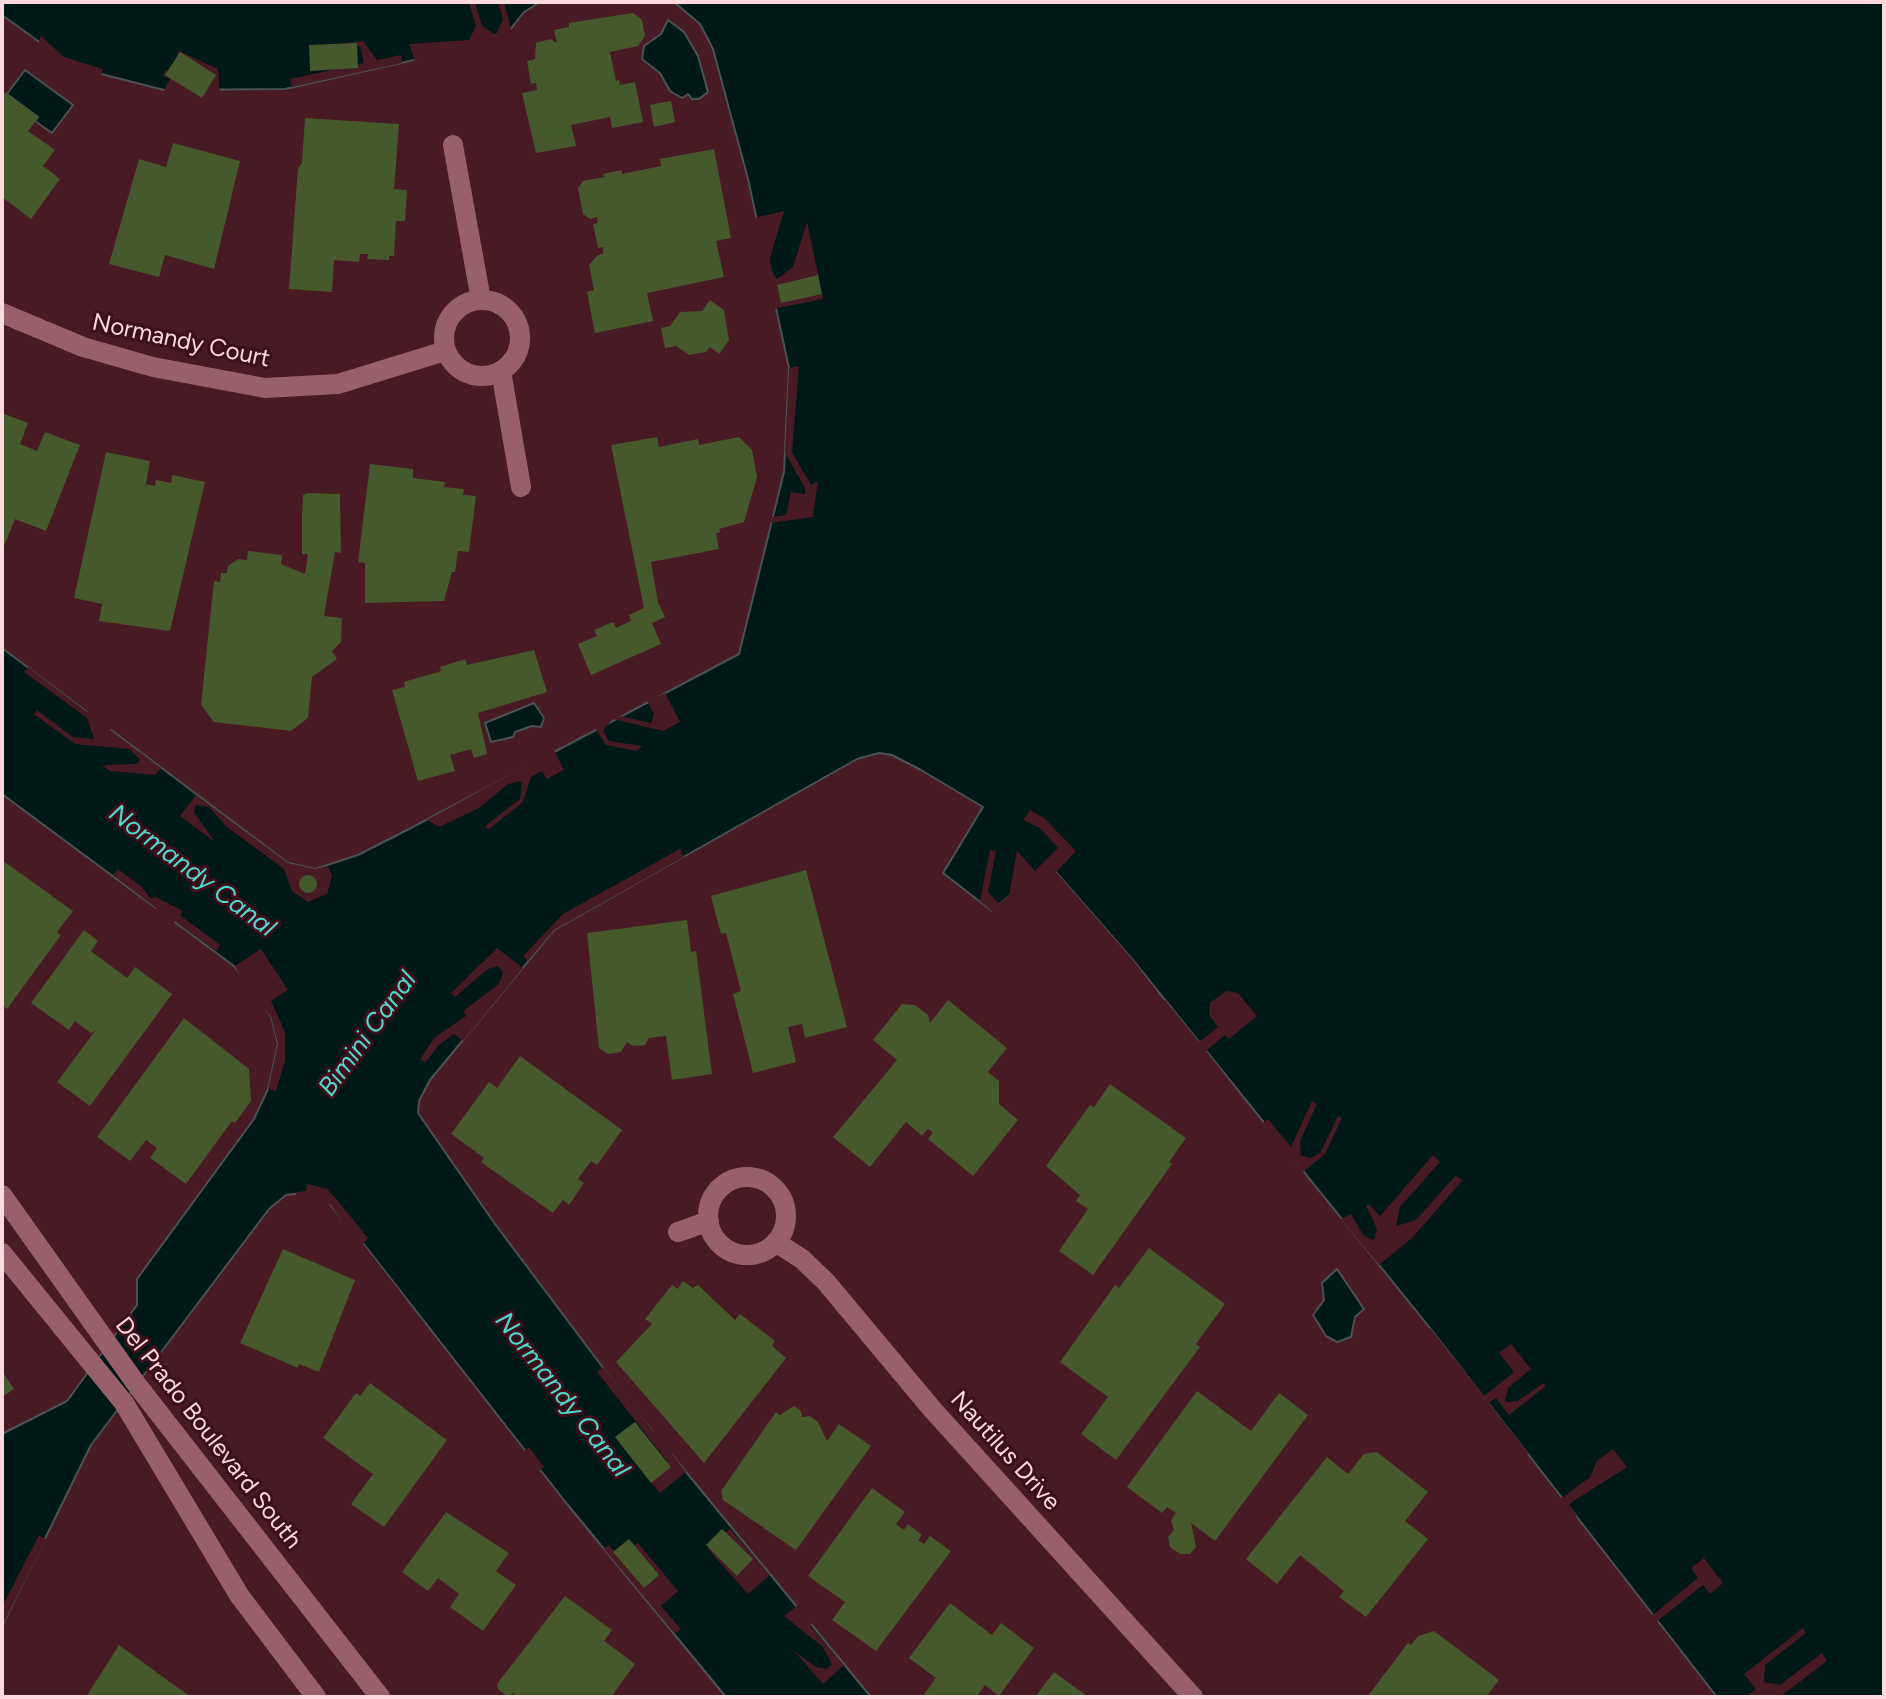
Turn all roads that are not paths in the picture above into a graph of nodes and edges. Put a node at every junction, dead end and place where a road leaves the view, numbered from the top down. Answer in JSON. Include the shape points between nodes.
{"nodes":[{"id":1,"x":453,"y":145,"type":"dead end"},
{"id":2,"x":481,"y":300,"type":"junction"},
{"id":3,"x":2,"y":313,"type":"edge"},
{"id":4,"x":445,"y":351,"type":"junction"},
{"id":5,"x":501,"y":371,"type":"junction"},
{"id":6,"x":521,"y":487,"type":"dead end"},
{"id":7,"x":2,"y":1195,"type":"edge"},
{"id":8,"x":709,"y":1221,"type":"junction"},
{"id":9,"x":678,"y":1232,"type":"dead end"},
{"id":10,"x":777,"y":1243,"type":"junction"},
{"id":11,"x":2,"y":1253,"type":"edge"},
{"id":12,"x":369,"y":1692,"type":"edge"},
{"id":13,"x":316,"y":1697,"type":"edge"},
{"id":14,"x":1193,"y":1697,"type":"edge"}],
"edges":[{"from":1,"to":2,"type":"street"},
{"from":2,"to":4,"type":"street","via":[[452,313],[445,325]]},
{"from":2,"to":5,"type":"street","via":[[501,305],[518,325],[518,351]]},
{"from":3,"to":4,"type":"street","name":"Normandy Court","via":[[83,347],[253,387],[338,384]]},
{"from":4,"to":5,"type":"street","via":[[452,363],[475,376]]},
{"from":5,"to":6,"type":"street"},
{"from":7,"to":12,"type":"street","name":"Del Prado Boulevard South","via":[[107,1346]]},
{"from":8,"to":9,"type":"street"},
{"from":8,"to":10,"type":"street","via":[[716,1240],[739,1255],[752,1256]]},
{"from":8,"to":10,"type":"street","via":[[718,1189],[742,1177],[757,1177],[779,1192],[785,1204],[784,1232]]},
{"from":10,"to":14,"type":"street","name":"Nautilus Drive","via":[[826,1282],[932,1409]]},
{"from":11,"to":13,"type":"street","name":"Del Prado Boulevard South","via":[[124,1403],[239,1595]]}]}
